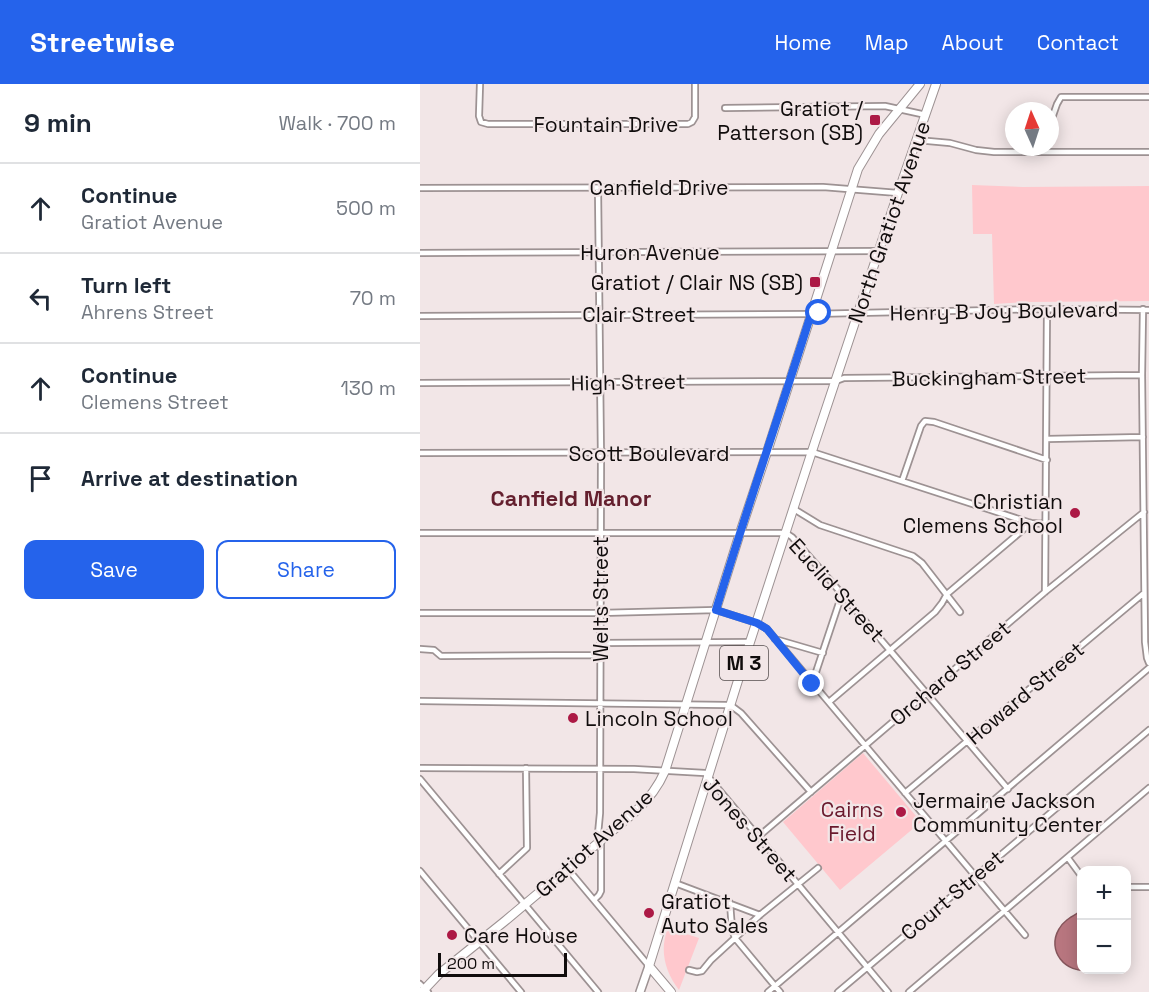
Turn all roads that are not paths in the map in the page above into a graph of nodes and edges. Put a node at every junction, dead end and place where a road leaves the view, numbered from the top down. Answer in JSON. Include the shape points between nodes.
{"nodes":[{"id":1,"x":480,"y":84,"type":"edge"},
{"id":2,"x":695,"y":84,"type":"edge"},
{"id":3,"x":920,"y":84,"type":"edge"},
{"id":4,"x":936,"y":84,"type":"edge"},
{"id":5,"x":1149,"y":97,"type":"edge"},
{"id":6,"x":1058,"y":102,"type":"edge"},
{"id":7,"x":725,"y":108,"type":"dead end"},
{"id":8,"x":900,"y":109,"type":"junction"},
{"id":9,"x":926,"y":115,"type":"junction"},
{"id":10,"x":917,"y":140,"type":"junction"},
{"id":11,"x":1059,"y":150,"type":"edge"},
{"id":12,"x":1005,"y":151,"type":"edge"},
{"id":13,"x":1149,"y":152,"type":"edge"},
{"id":14,"x":420,"y":188,"type":"edge"},
{"id":15,"x":598,"y":188,"type":"junction"},
{"id":16,"x":851,"y":189,"type":"junction"},
{"id":17,"x":898,"y":193,"type":"junction"},
{"id":18,"x":831,"y":251,"type":"junction"},
{"id":19,"x":879,"y":251,"type":"junction"},
{"id":20,"x":598,"y":252,"type":"junction"},
{"id":21,"x":420,"y":253,"type":"edge"},
{"id":22,"x":1047,"y":309,"type":"junction"},
{"id":23,"x":1146,"y":310,"type":"edge"},
{"id":24,"x":858,"y":313,"type":"junction"},
{"id":25,"x":599,"y":314,"type":"junction"},
{"id":26,"x":811,"y":314,"type":"junction"},
{"id":27,"x":420,"y":316,"type":"edge"},
{"id":28,"x":1142,"y":375,"type":"junction"},
{"id":29,"x":1047,"y":376,"type":"junction"},
{"id":30,"x":790,"y":381,"type":"junction"},
{"id":31,"x":836,"y":381,"type":"junction"},
{"id":32,"x":600,"y":382,"type":"junction"},
{"id":33,"x":420,"y":383,"type":"edge"},
{"id":34,"x":1143,"y":437,"type":"junction"},
{"id":35,"x":1047,"y":439,"type":"junction"},
{"id":36,"x":767,"y":452,"type":"junction"},
{"id":37,"x":812,"y":452,"type":"junction"},
{"id":38,"x":420,"y":453,"type":"edge"},
{"id":39,"x":601,"y":453,"type":"junction"},
{"id":40,"x":1047,"y":460,"type":"junction"},
{"id":41,"x":902,"y":481,"type":"junction"},
{"id":42,"x":795,"y":509,"type":"junction"},
{"id":43,"x":1144,"y":512,"type":"junction"},
{"id":44,"x":1031,"y":523,"type":"junction"},
{"id":45,"x":1046,"y":524,"type":"junction"},
{"id":46,"x":740,"y":532,"type":"junction"},
{"id":47,"x":420,"y":533,"type":"edge"},
{"id":48,"x":600,"y":533,"type":"junction"},
{"id":49,"x":786,"y":533,"type":"junction"},
{"id":50,"x":1046,"y":592,"type":"junction"},
{"id":51,"x":1145,"y":592,"type":"junction"},
{"id":52,"x":842,"y":594,"type":"junction"},
{"id":53,"x":947,"y":594,"type":"junction"},
{"id":54,"x":716,"y":610,"type":"junction"},
{"id":55,"x":960,"y":612,"type":"dead end"},
{"id":56,"x":420,"y":613,"type":"edge"},
{"id":57,"x":600,"y":613,"type":"junction"},
{"id":58,"x":757,"y":623,"type":"junction"},
{"id":59,"x":775,"y":639,"type":"junction"},
{"id":60,"x":750,"y":642,"type":"junction"},
{"id":61,"x":705,"y":643,"type":"junction"},
{"id":62,"x":600,"y":644,"type":"junction"},
{"id":63,"x":420,"y":649,"type":"edge"},
{"id":64,"x":890,"y":650,"type":"junction"},
{"id":65,"x":823,"y":653,"type":"junction"},
{"id":66,"x":600,"y":655,"type":"junction"},
{"id":67,"x":1149,"y":663,"type":"edge"},
{"id":68,"x":1149,"y":668,"type":"edge"},
{"id":69,"x":812,"y":684,"type":"junction"},
{"id":70,"x":927,"y":693,"type":"junction"},
{"id":71,"x":420,"y":701,"type":"edge"},
{"id":72,"x":829,"y":702,"type":"junction"},
{"id":73,"x":600,"y":703,"type":"junction"},
{"id":74,"x":686,"y":704,"type":"junction"},
{"id":75,"x":730,"y":706,"type":"junction"},
{"id":76,"x":1149,"y":730,"type":"edge"},
{"id":77,"x":967,"y":741,"type":"junction"},
{"id":78,"x":865,"y":746,"type":"junction"},
{"id":79,"x":420,"y":768,"type":"edge"},
{"id":80,"x":526,"y":768,"type":"junction"},
{"id":81,"x":600,"y":769,"type":"junction"},
{"id":82,"x":664,"y":771,"type":"junction"},
{"id":83,"x":708,"y":777,"type":"junction"},
{"id":84,"x":420,"y":779,"type":"edge"},
{"id":85,"x":1149,"y":788,"type":"edge"},
{"id":86,"x":1008,"y":789,"type":"junction"},
{"id":87,"x":811,"y":792,"type":"junction"},
{"id":88,"x":905,"y":794,"type":"junction"},
{"id":89,"x":758,"y":837,"type":"junction"},
{"id":90,"x":601,"y":840,"type":"junction"},
{"id":91,"x":945,"y":841,"type":"junction"},
{"id":92,"x":1068,"y":858,"type":"junction"},
{"id":93,"x":567,"y":868,"type":"junction"},
{"id":94,"x":818,"y":868,"type":"dead end"},
{"id":95,"x":1077,"y":870,"type":"edge"},
{"id":96,"x":420,"y":871,"type":"edge"},
{"id":97,"x":499,"y":874,"type":"junction"},
{"id":98,"x":975,"y":876,"type":"junction"},
{"id":99,"x":422,"y":877,"type":"edge"},
{"id":100,"x":675,"y":883,"type":"junction"},
{"id":101,"x":797,"y":884,"type":"junction"},
{"id":102,"x":1149,"y":886,"type":"edge"},
{"id":103,"x":1131,"y":887,"type":"edge"},
{"id":104,"x":594,"y":900,"type":"junction"},
{"id":105,"x":730,"y":903,"type":"junction"},
{"id":106,"x":525,"y":904,"type":"junction"},
{"id":107,"x":1004,"y":910,"type":"junction"},
{"id":108,"x":760,"y":915,"type":"junction"},
{"id":109,"x":838,"y":933,"type":"junction"},
{"id":110,"x":1025,"y":935,"type":"dead end"},
{"id":111,"x":735,"y":938,"type":"junction"},
{"id":112,"x":478,"y":941,"type":"junction"},
{"id":113,"x":649,"y":966,"type":"junction"},
{"id":114,"x":867,"y":967,"type":"junction"},
{"id":115,"x":689,"y":970,"type":"dead end"},
{"id":116,"x":775,"y":986,"type":"junction"},
{"id":117,"x":423,"y":989,"type":"edge"},
{"id":118,"x":521,"y":992,"type":"edge"},
{"id":119,"x":597,"y":992,"type":"edge"},
{"id":120,"x":640,"y":992,"type":"edge"},
{"id":121,"x":671,"y":992,"type":"edge"},
{"id":122,"x":768,"y":992,"type":"edge"},
{"id":123,"x":780,"y":992,"type":"edge"},
{"id":124,"x":838,"y":992,"type":"edge"},
{"id":125,"x":888,"y":992,"type":"edge"},
{"id":126,"x":909,"y":992,"type":"edge"}],
"edges":[{"from":1,"to":2,"type":"street","name":"Fountain Drive","via":[[479,116],[488,124],[688,124],[694,119]]},
{"from":3,"to":8,"type":"main road","name":"Gratiot Avenue","number":"M 3"},
{"from":4,"to":9,"type":"main road","name":"North Gratiot Avenue","number":"M 3"},
{"from":5,"to":6,"type":"street","via":[[1061,98]]},
{"from":7,"to":8,"type":"street"},
{"from":8,"to":9,"type":"street"},
{"from":8,"to":16,"type":"main road","name":"Gratiot Avenue","number":"M 3","via":[[862,159]]},
{"from":9,"to":10,"type":"main road","name":"North Gratiot Avenue","number":"M 3"},
{"from":10,"to":12,"type":"street"},
{"from":10,"to":17,"type":"main road","name":"North Gratiot Avenue","number":"M 3"},
{"from":11,"to":13,"type":"street"},
{"from":14,"to":15,"type":"street","name":"Canfield Drive"},
{"from":15,"to":16,"type":"street","name":"Canfield Drive"},
{"from":15,"to":20,"type":"street","name":"Welts Street"},
{"from":16,"to":17,"type":"street","name":"Canfield Drive"},
{"from":16,"to":18,"type":"main road","name":"Gratiot Avenue","number":"M 3"},
{"from":17,"to":19,"type":"main road","name":"North Gratiot Avenue","number":"M 3"},
{"from":18,"to":19,"type":"street","name":"Huron Avenue"},
{"from":18,"to":20,"type":"street","name":"Huron Avenue"},
{"from":18,"to":26,"type":"main road","name":"Gratiot Avenue","number":"M 3"},
{"from":19,"to":24,"type":"main road","name":"North Gratiot Avenue","number":"M 3"},
{"from":20,"to":21,"type":"street","name":"Huron Avenue"},
{"from":20,"to":25,"type":"street","name":"Welts Street"},
{"from":22,"to":23,"type":"street","name":"Henry B Joy Boulevard"},
{"from":22,"to":24,"type":"street","name":"Henry B Joy Boulevard"},
{"from":22,"to":29,"type":"street"},
{"from":23,"to":28,"type":"street"},
{"from":24,"to":26,"type":"street","name":"Clair Street"},
{"from":24,"to":31,"type":"main road","name":"North Gratiot Avenue","number":"M 3"},
{"from":25,"to":26,"type":"street","name":"Clair Street"},
{"from":25,"to":27,"type":"street","name":"Clair Street"},
{"from":25,"to":32,"type":"street","name":"Welts Street"},
{"from":26,"to":30,"type":"main road","name":"Gratiot Avenue","number":"M 3"},
{"from":28,"to":29,"type":"street","name":"Buckingham Street"},
{"from":28,"to":34,"type":"street"},
{"from":29,"to":31,"type":"street","name":"Buckingham Street"},
{"from":29,"to":35,"type":"street"},
{"from":30,"to":31,"type":"street","name":"High Street"},
{"from":30,"to":32,"type":"street","name":"High Street"},
{"from":30,"to":36,"type":"main road","name":"Gratiot Avenue","number":"M 3"},
{"from":31,"to":37,"type":"main road","number":"M 3"},
{"from":32,"to":33,"type":"street","name":"High Street"},
{"from":32,"to":39,"type":"street","name":"Welts Street"},
{"from":34,"to":35,"type":"street"},
{"from":34,"to":43,"type":"street"},
{"from":35,"to":40,"type":"street"},
{"from":36,"to":37,"type":"street","name":"Scott Boulevard"},
{"from":36,"to":39,"type":"street","name":"Scott Boulevard"},
{"from":36,"to":46,"type":"main road","name":"Gratiot Avenue","number":"M 3"},
{"from":37,"to":41,"type":"street","name":"Scott Boulevard"},
{"from":37,"to":42,"type":"main road","number":"M 3"},
{"from":38,"to":39,"type":"street","name":"Scott Boulevard"},
{"from":39,"to":48,"type":"street","name":"Welts Street"},
{"from":40,"to":41,"type":"street","via":[[925,421]]},
{"from":40,"to":45,"type":"street"},
{"from":41,"to":44,"type":"street","name":"Scott Boulevard"},
{"from":42,"to":49,"type":"main road","number":"M 3"},
{"from":42,"to":53,"type":"street","via":[[820,525],[913,556]]},
{"from":43,"to":50,"type":"street","name":"Orchard Street"},
{"from":43,"to":51,"type":"street"},
{"from":44,"to":45,"type":"street","name":"Scott Boulevard"},
{"from":44,"to":53,"type":"street"},
{"from":45,"to":50,"type":"street"},
{"from":46,"to":48,"type":"street","name":"Euclid Street"},
{"from":46,"to":49,"type":"street","name":"Euclid Street"},
{"from":46,"to":54,"type":"main road","name":"Gratiot Avenue","number":"M 3"},
{"from":47,"to":48,"type":"street","name":"Euclid Street"},
{"from":48,"to":57,"type":"street","name":"Welts Street"},
{"from":49,"to":52,"type":"street","name":"Euclid Street"},
{"from":49,"to":58,"type":"main road","number":"M 3"},
{"from":50,"to":70,"type":"street","name":"Orchard Street"},
{"from":51,"to":67,"type":"street"},
{"from":51,"to":77,"type":"street","name":"Howard Street"},
{"from":52,"to":64,"type":"street","name":"Euclid Street"},
{"from":52,"to":65,"type":"street"},
{"from":53,"to":55,"type":"street"},
{"from":53,"to":64,"type":"street","via":[[935,612]]},
{"from":54,"to":57,"type":"street"},
{"from":54,"to":58,"type":"street"},
{"from":54,"to":61,"type":"main road","name":"Gratiot Avenue","number":"M 3"},
{"from":56,"to":57,"type":"street"},
{"from":57,"to":62,"type":"street","name":"Welts Street"},
{"from":58,"to":59,"type":"street"},
{"from":58,"to":60,"type":"main road","number":"M 3"},
{"from":59,"to":65,"type":"street"},
{"from":59,"to":69,"type":"street"},
{"from":60,"to":61,"type":"street"},
{"from":60,"to":75,"type":"main road","number":"M 3"},
{"from":61,"to":62,"type":"street"},
{"from":61,"to":74,"type":"main road","name":"Gratiot Avenue","number":"M 3"},
{"from":62,"to":66,"type":"street","name":"Welts Street"},
{"from":63,"to":66,"type":"street","via":[[434,650],[441,656]]},
{"from":64,"to":70,"type":"street","name":"Euclid Street"},
{"from":64,"to":72,"type":"street"},
{"from":65,"to":69,"type":"street"},
{"from":66,"to":73,"type":"street","name":"Welts Street"},
{"from":68,"to":86,"type":"street"},
{"from":69,"to":72,"type":"street"},
{"from":70,"to":77,"type":"street","name":"Euclid Street"},
{"from":70,"to":78,"type":"street","name":"Orchard Street"},
{"from":71,"to":73,"type":"street"},
{"from":72,"to":78,"type":"street"},
{"from":73,"to":74,"type":"street"},
{"from":73,"to":81,"type":"street","name":"Welts Street"},
{"from":74,"to":75,"type":"street"},
{"from":74,"to":82,"type":"main road","name":"Gratiot Avenue","number":"M 3"},
{"from":75,"to":83,"type":"main road","number":"M 3"},
{"from":75,"to":87,"type":"street","via":[[741,713]]},
{"from":76,"to":98,"type":"street","name":"Court Street"},
{"from":77,"to":86,"type":"street","name":"Euclid Street"},
{"from":77,"to":88,"type":"street","name":"Howard Street"},
{"from":78,"to":87,"type":"street","name":"Orchard Street"},
{"from":78,"to":88,"type":"street"},
{"from":79,"to":80,"type":"street","name":"Jones Street"},
{"from":80,"to":81,"type":"street","name":"Jones Street"},
{"from":80,"to":97,"type":"street","via":[[527,848]]},
{"from":81,"to":82,"type":"street","name":"Jones Street"},
{"from":81,"to":90,"type":"street","name":"Welts Street"},
{"from":82,"to":83,"type":"street","name":"Jones Street","via":[[704,772]]},
{"from":82,"to":90,"type":"main road","name":"Gratiot Avenue","number":"M 3","via":[[649,798]]},
{"from":83,"to":89,"type":"street","name":"Jones Street"},
{"from":83,"to":100,"type":"main road","number":"M 3"},
{"from":84,"to":97,"type":"street"},
{"from":85,"to":92,"type":"street"},
{"from":86,"to":91,"type":"street"},
{"from":87,"to":89,"type":"street","name":"Orchard Street"},
{"from":88,"to":91,"type":"street"},
{"from":89,"to":101,"type":"street","name":"Jones Street"},
{"from":90,"to":93,"type":"main road","name":"Gratiot Avenue","number":"M 3"},
{"from":90,"to":104,"type":"street","name":"Welts Street","via":[[601,891]]},
{"from":91,"to":98,"type":"street"},
{"from":91,"to":109,"type":"street"},
{"from":92,"to":95,"type":"street"},
{"from":92,"to":107,"type":"street"},
{"from":93,"to":104,"type":"street"},
{"from":93,"to":106,"type":"main road","name":"Gratiot Avenue","number":"M 3"},
{"from":94,"to":101,"type":"street"},
{"from":96,"to":99,"type":"street"},
{"from":97,"to":106,"type":"street"},
{"from":98,"to":107,"type":"street"},
{"from":98,"to":114,"type":"street","name":"Court Street"},
{"from":99,"to":112,"type":"street"},
{"from":100,"to":105,"type":"street"},
{"from":100,"to":113,"type":"main road","number":"M 3"},
{"from":101,"to":108,"type":"street"},
{"from":101,"to":109,"type":"street","name":"Jones Street"},
{"from":102,"to":103,"type":"street"},
{"from":104,"to":113,"type":"street"},
{"from":105,"to":108,"type":"street"},
{"from":105,"to":111,"type":"street"},
{"from":106,"to":112,"type":"main road","name":"Gratiot Avenue","number":"M 3"},
{"from":106,"to":119,"type":"street"},
{"from":107,"to":110,"type":"street"},
{"from":107,"to":126,"type":"street"},
{"from":108,"to":111,"type":"street"},
{"from":109,"to":114,"type":"street","name":"Jones Street"},
{"from":109,"to":116,"type":"street"},
{"from":111,"to":115,"type":"street","via":[[702,971]]},
{"from":111,"to":116,"type":"street"},
{"from":112,"to":117,"type":"main road","name":"Gratiot Avenue","number":"M 3"},
{"from":112,"to":118,"type":"street"},
{"from":113,"to":120,"type":"main road"},
{"from":113,"to":121,"type":"main road"},
{"from":114,"to":124,"type":"street","name":"Court Street"},
{"from":114,"to":125,"type":"street","name":"Jones Street"},
{"from":116,"to":122,"type":"street"},
{"from":116,"to":123,"type":"street"}]}
